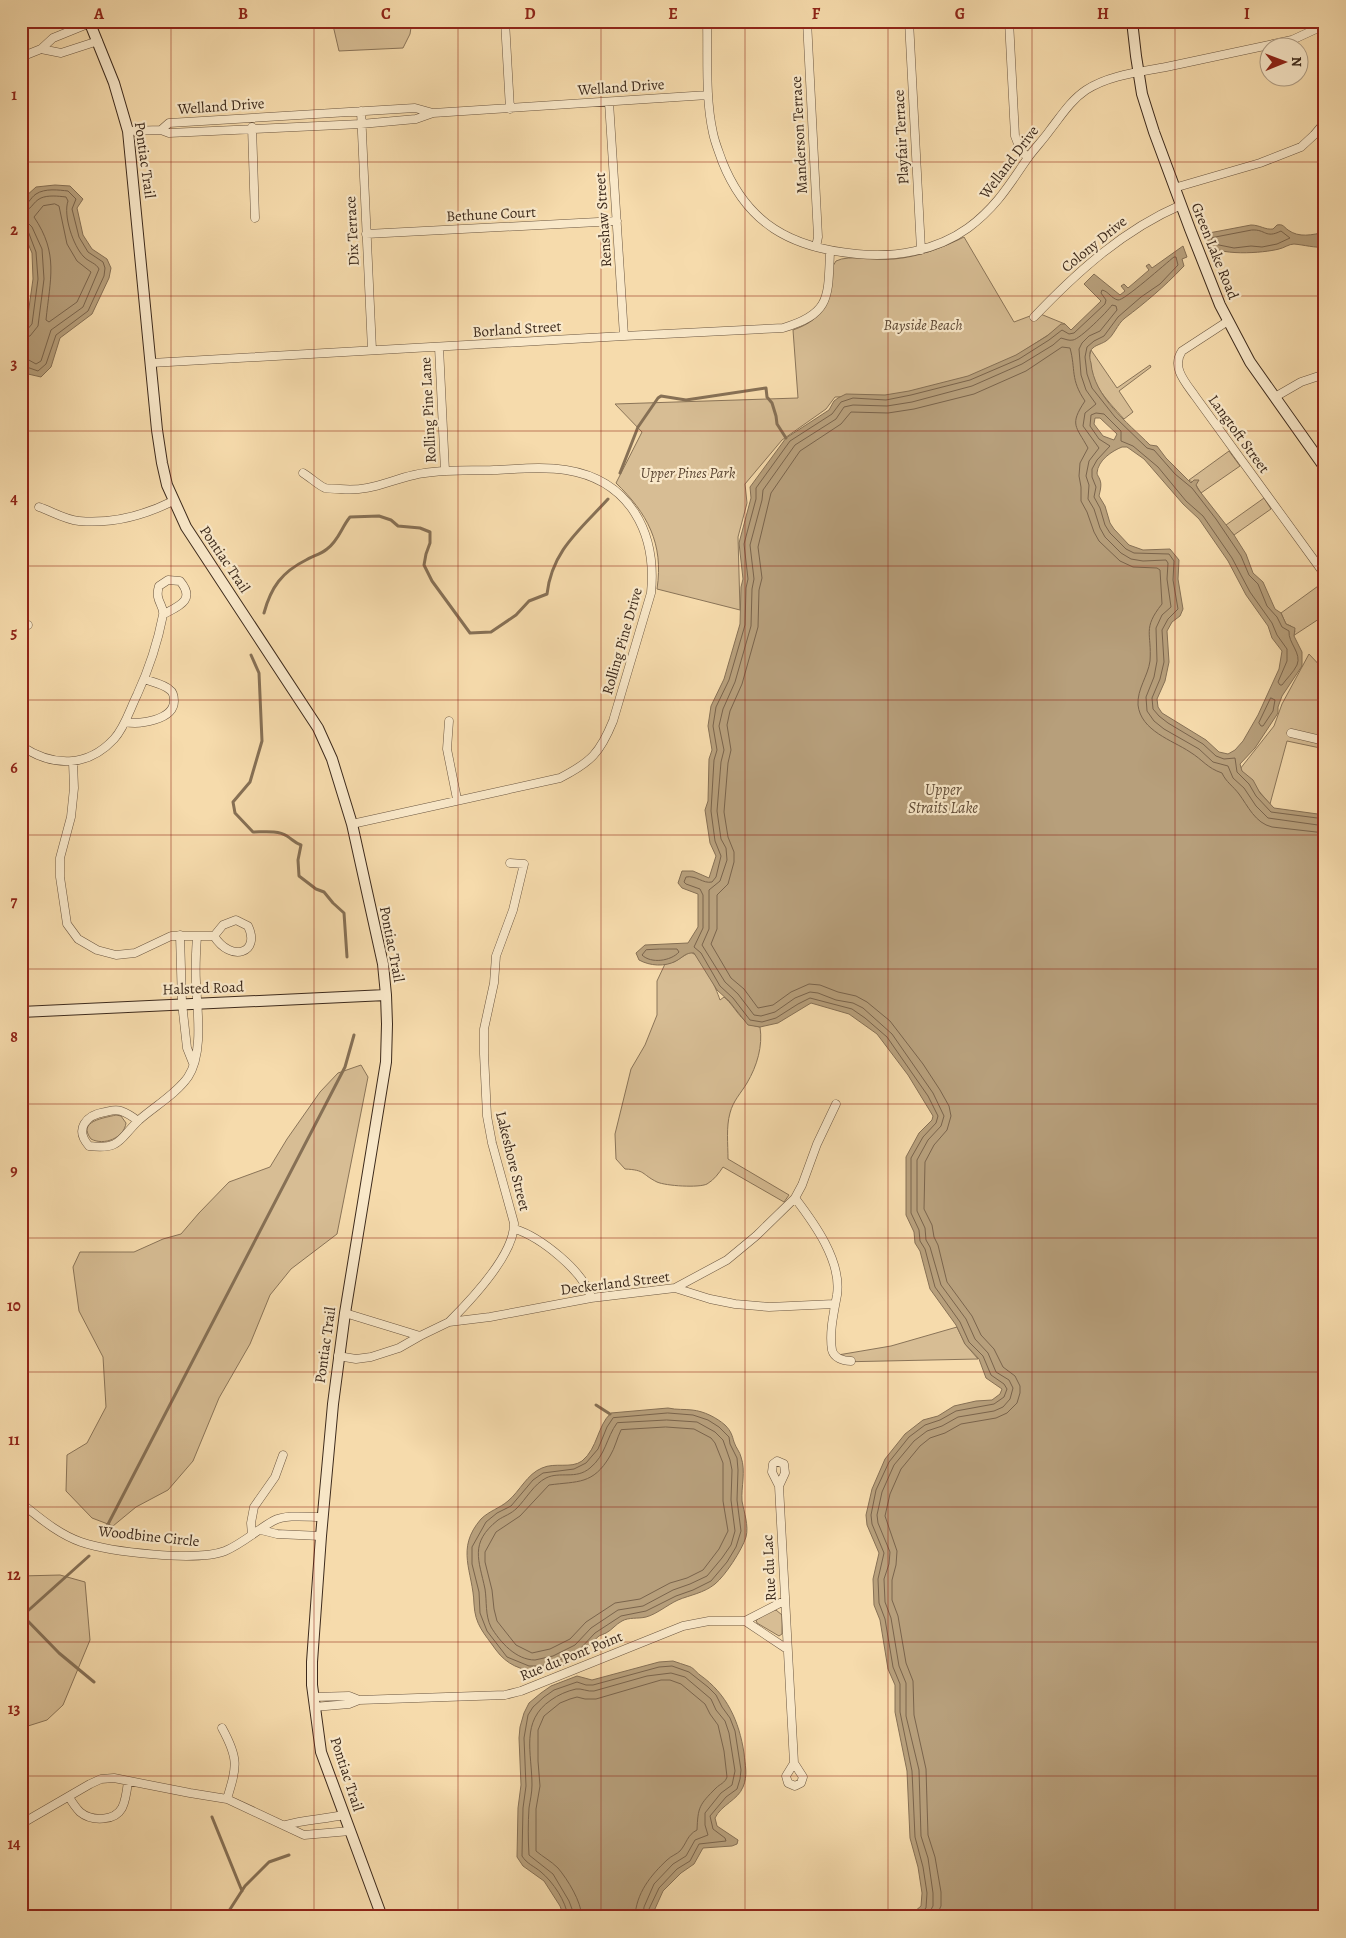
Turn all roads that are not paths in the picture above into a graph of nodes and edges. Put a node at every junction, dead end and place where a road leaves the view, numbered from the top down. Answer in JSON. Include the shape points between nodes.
{"nodes":[{"id":1,"x":505,"y":21,"type":"edge"},
{"id":2,"x":707,"y":21,"type":"edge"},
{"id":3,"x":807,"y":21,"type":"edge"},
{"id":4,"x":909,"y":21,"type":"edge"},
{"id":5,"x":1009,"y":21,"type":"edge"},
{"id":6,"x":1132,"y":21,"type":"edge"},
{"id":7,"x":1323,"y":21,"type":"edge"},
{"id":8,"x":92,"y":22,"type":"edge"},
{"id":9,"x":98,"y":41,"type":"junction"},
{"id":10,"x":41,"y":49,"type":"junction"},
{"id":11,"x":21,"y":57,"type":"edge"},
{"id":12,"x":1138,"y":73,"type":"junction"},
{"id":13,"x":708,"y":95,"type":"junction"},
{"id":14,"x":609,"y":102,"type":"junction"},
{"id":15,"x":510,"y":109,"type":"junction"},
{"id":16,"x":360,"y":111,"type":"junction"},
{"id":17,"x":434,"y":113,"type":"junction"},
{"id":18,"x":252,"y":118,"type":"junction"},
{"id":19,"x":1325,"y":122,"type":"edge"},
{"id":20,"x":361,"y":124,"type":"junction"},
{"id":21,"x":161,"y":130,"type":"junction"},
{"id":22,"x":252,"y":130,"type":"junction"},
{"id":23,"x":128,"y":131,"type":"junction"},
{"id":24,"x":1028,"y":158,"type":"junction"},
{"id":25,"x":1174,"y":188,"type":"junction"},
{"id":26,"x":1180,"y":205,"type":"junction"},
{"id":27,"x":255,"y":218,"type":"dead end"},
{"id":28,"x":617,"y":221,"type":"junction"},
{"id":29,"x":366,"y":234,"type":"junction"},
{"id":30,"x":816,"y":247,"type":"junction"},
{"id":31,"x":921,"y":250,"type":"junction"},
{"id":32,"x":830,"y":252,"type":"junction"},
{"id":33,"x":1034,"y":317,"type":"dead end"},
{"id":34,"x":1228,"y":321,"type":"junction"},
{"id":35,"x":624,"y":336,"type":"junction"},
{"id":36,"x":439,"y":347,"type":"junction"},
{"id":37,"x":372,"y":350,"type":"junction"},
{"id":38,"x":151,"y":363,"type":"junction"},
{"id":39,"x":1325,"y":374,"type":"edge"},
{"id":40,"x":1275,"y":397,"type":"junction"},
{"id":41,"x":1325,"y":468,"type":"edge"},
{"id":42,"x":444,"y":471,"type":"junction"},
{"id":43,"x":303,"y":473,"type":"dead end"},
{"id":44,"x":173,"y":501,"type":"junction"},
{"id":45,"x":39,"y":507,"type":"dead end"},
{"id":46,"x":1325,"y":575,"type":"edge"},
{"id":47,"x":164,"y":614,"type":"junction"},
{"id":48,"x":144,"y":679,"type":"junction"},
{"id":49,"x":449,"y":721,"type":"dead end"},
{"id":50,"x":124,"y":722,"type":"junction"},
{"id":51,"x":1292,"y":733,"type":"dead end"},
{"id":52,"x":1325,"y":742,"type":"edge"},
{"id":53,"x":21,"y":746,"type":"edge"},
{"id":54,"x":73,"y":762,"type":"junction"},
{"id":55,"x":457,"y":799,"type":"junction"},
{"id":56,"x":352,"y":824,"type":"junction"},
{"id":57,"x":510,"y":863,"type":"dead end"},
{"id":58,"x":180,"y":936,"type":"junction"},
{"id":59,"x":197,"y":936,"type":"junction"},
{"id":60,"x":214,"y":936,"type":"junction"},
{"id":61,"x":386,"y":995,"type":"junction"},
{"id":62,"x":197,"y":1002,"type":"junction"},
{"id":63,"x":182,"y":1003,"type":"junction"},
{"id":64,"x":21,"y":1012,"type":"edge"},
{"id":65,"x":193,"y":1063,"type":"junction"},
{"id":66,"x":836,"y":1104,"type":"dead end"},
{"id":67,"x":138,"y":1121,"type":"junction"},
{"id":68,"x":795,"y":1198,"type":"junction"},
{"id":69,"x":515,"y":1230,"type":"junction"},
{"id":70,"x":675,"y":1288,"type":"junction"},
{"id":71,"x":591,"y":1298,"type":"junction"},
{"id":72,"x":834,"y":1304,"type":"junction"},
{"id":73,"x":344,"y":1313,"type":"junction"},
{"id":74,"x":449,"y":1322,"type":"junction"},
{"id":75,"x":420,"y":1336,"type":"junction"},
{"id":76,"x":338,"y":1356,"type":"junction"},
{"id":77,"x":850,"y":1360,"type":"dead end"},
{"id":78,"x":282,"y":1456,"type":"dead end"},
{"id":79,"x":779,"y":1486,"type":"dead end"},
{"id":80,"x":21,"y":1502,"type":"edge"},
{"id":81,"x":322,"y":1517,"type":"junction"},
{"id":82,"x":261,"y":1530,"type":"junction"},
{"id":83,"x":252,"y":1535,"type":"junction"},
{"id":84,"x":321,"y":1536,"type":"junction"},
{"id":85,"x":784,"y":1602,"type":"junction"},
{"id":86,"x":745,"y":1621,"type":"junction"},
{"id":87,"x":787,"y":1649,"type":"junction"},
{"id":88,"x":314,"y":1702,"type":"junction"},
{"id":89,"x":222,"y":1728,"type":"dead end"},
{"id":90,"x":794,"y":1763,"type":"dead end"},
{"id":91,"x":128,"y":1781,"type":"junction"},
{"id":92,"x":69,"y":1797,"type":"junction"},
{"id":93,"x":227,"y":1799,"type":"junction"},
{"id":94,"x":344,"y":1815,"type":"junction"},
{"id":95,"x":21,"y":1824,"type":"edge"},
{"id":96,"x":286,"y":1825,"type":"junction"},
{"id":97,"x":350,"y":1831,"type":"junction"},
{"id":98,"x":382,"y":1917,"type":"edge"}],
"edges":[{"from":1,"to":15,"type":"street"},
{"from":2,"to":13,"type":"street"},
{"from":3,"to":30,"type":"street","name":"Manderson Terrace"},
{"from":4,"to":31,"type":"street","name":"Playfair Terrace"},
{"from":5,"to":24,"type":"street","via":[[1015,136]]},
{"from":6,"to":12,"type":"main road","name":"Green Lake Road"},
{"from":7,"to":12,"type":"street","name":"Welland Drive","via":[[1292,40]]},
{"from":8,"to":9,"type":"main road","name":"Pontiac Trail"},
{"from":8,"to":10,"type":"street","via":[[53,38]]},
{"from":9,"to":10,"type":"street","via":[[61,53]]},
{"from":9,"to":23,"type":"main road","name":"Pontiac Trail"},
{"from":10,"to":11,"type":"street"},
{"from":12,"to":24,"type":"street","name":"Welland Drive","via":[[1099,84],[1078,96]]},
{"from":12,"to":25,"type":"main road","name":"Green Lake Road"},
{"from":13,"to":14,"type":"street","name":"Welland Drive"},
{"from":13,"to":30,"type":"street","name":"Welland Drive","via":[[713,134],[739,195],[752,213],[772,229]]},
{"from":14,"to":15,"type":"street","name":"Welland Drive"},
{"from":14,"to":28,"type":"street","name":"Renshaw Street"},
{"from":15,"to":17,"type":"street","name":"Welland Drive"},
{"from":16,"to":17,"type":"street","name":"Welland Drive","via":[[416,108]]},
{"from":16,"to":18,"type":"street","name":"Welland Drive"},
{"from":16,"to":20,"type":"street","name":"Dix Terrace"},
{"from":17,"to":20,"type":"street","name":"Welland Drive","via":[[416,120]]},
{"from":18,"to":21,"type":"street","name":"Welland Drive","via":[[169,123]]},
{"from":18,"to":22,"type":"street"},
{"from":19,"to":25,"type":"street","via":[[1301,147],[1260,163]]},
{"from":20,"to":22,"type":"street","name":"Welland Drive"},
{"from":20,"to":29,"type":"street","name":"Dix Terrace"},
{"from":21,"to":22,"type":"street","name":"Welland Drive","via":[[169,134]]},
{"from":21,"to":23,"type":"street","name":"Welland Drive"},
{"from":22,"to":27,"type":"street"},
{"from":23,"to":38,"type":"main road","name":"Pontiac Trail"},
{"from":24,"to":31,"type":"street","name":"Welland Drive","via":[[1010,187],[988,212],[966,230]]},
{"from":25,"to":26,"type":"main road","name":"Green Lake Road"},
{"from":26,"to":33,"type":"street","name":"Colony Drive","via":[[1126,234],[1072,278]]},
{"from":26,"to":34,"type":"main road","name":"Green Lake Road"},
{"from":28,"to":29,"type":"street","name":"Bethune Court"},
{"from":28,"to":35,"type":"street","name":"Renshaw Street"},
{"from":29,"to":37,"type":"street","name":"Dix Terrace"},
{"from":30,"to":32,"type":"street","name":"Welland Drive"},
{"from":31,"to":32,"type":"street","name":"Welland Drive","via":[[866,255]]},
{"from":32,"to":35,"type":"street","name":"Borland Street","via":[[823,303],[816,314],[799,324],[766,330]]},
{"from":34,"to":40,"type":"main road","name":"Green Lake Road","via":[[1250,362]]},
{"from":34,"to":46,"type":"street","name":"Langtoft Street","via":[[1182,351],[1178,368]]},
{"from":35,"to":36,"type":"street","name":"Borland Street"},
{"from":36,"to":37,"type":"street","name":"Borland Street"},
{"from":36,"to":42,"type":"street","name":"Rolling Pine Lane"},
{"from":37,"to":38,"type":"street","name":"Borland Street"},
{"from":38,"to":44,"type":"main road","name":"Pontiac Trail","via":[[162,463]]},
{"from":39,"to":40,"type":"street","via":[[1301,382]]},
{"from":40,"to":41,"type":"main road","name":"Green Lake Road"},
{"from":42,"to":43,"type":"street","name":"Rolling Pine Drive","via":[[415,474],[371,488],[351,490],[325,488]]},
{"from":42,"to":55,"type":"street","name":"Rolling Pine Drive","via":[[566,470],[605,483],[620,493],[636,514],[647,535],[653,573],[651,592],[613,722],[594,757],[560,778]]},
{"from":44,"to":45,"type":"street","via":[[143,514],[108,520],[78,521]]},
{"from":44,"to":56,"type":"main road","name":"Pontiac Trail","via":[[201,551],[318,728],[332,759]]},
{"from":47,"to":47,"type":"street","via":[[157,598],[159,586],[168,580],[180,581],[185,587],[185,601]]},
{"from":47,"to":48,"type":"street"},
{"from":48,"to":50,"type":"street"},
{"from":48,"to":50,"type":"street","via":[[170,689],[174,706],[161,718],[132,724]]},
{"from":49,"to":55,"type":"street","via":[[447,749]]},
{"from":50,"to":54,"type":"street","via":[[115,738],[100,751]]},
{"from":51,"to":52,"type":"street"},
{"from":53,"to":54,"type":"street","via":[[43,757]]},
{"from":54,"to":58,"type":"street","via":[[71,817],[60,858],[67,924],[78,939],[97,950],[116,955],[135,953],[163,939]]},
{"from":55,"to":56,"type":"street","name":"Rolling Pine Drive"},
{"from":56,"to":61,"type":"main road","name":"Pontiac Trail","via":[[383,964]]},
{"from":57,"to":69,"type":"street","name":"Lakeshore Street","via":[[524,864],[513,910],[496,956],[484,1029],[484,1054],[487,1116]]},
{"from":58,"to":59,"type":"street"},
{"from":58,"to":63,"type":"street"},
{"from":59,"to":60,"type":"street"},
{"from":59,"to":62,"type":"street"},
{"from":60,"to":60,"type":"street","via":[[223,925],[236,920],[248,926],[252,940],[248,948],[232,953]]},
{"from":61,"to":62,"type":"main road","name":"Halsted Road"},
{"from":61,"to":73,"type":"main road","name":"Pontiac Trail","via":[[386,1062]]},
{"from":62,"to":63,"type":"main road","name":"Halsted Road"},
{"from":62,"to":65,"type":"street","via":[[198,1044]]},
{"from":63,"to":64,"type":"main road","name":"Halsted Road"},
{"from":63,"to":65,"type":"street"},
{"from":65,"to":67,"type":"street","via":[[189,1076]]},
{"from":66,"to":68,"type":"street"},
{"from":67,"to":67,"type":"street","via":[[120,1110],[99,1113],[85,1121],[83,1134],[89,1146],[110,1147]]},
{"from":68,"to":70,"type":"street","via":[[727,1260]]},
{"from":68,"to":72,"type":"street","via":[[814,1222],[832,1257],[837,1280]]},
{"from":69,"to":71,"type":"street","name":"Lakeshore Street","via":[[537,1240],[565,1262],[589,1290]]},
{"from":69,"to":74,"type":"street","via":[[491,1275]]},
{"from":70,"to":71,"type":"street","name":"Deckerland Street"},
{"from":70,"to":72,"type":"street","name":"Deckerland Street","via":[[710,1299],[770,1308]]},
{"from":71,"to":74,"type":"street","name":"Deckerland Street"},
{"from":72,"to":77,"type":"street","via":[[832,1350],[840,1359]]},
{"from":73,"to":75,"type":"street"},
{"from":73,"to":76,"type":"main road","name":"Pontiac Trail"},
{"from":74,"to":75,"type":"street","name":"Deckerland Street"},
{"from":75,"to":76,"type":"street","name":"Deckerland Street","via":[[399,1348],[371,1357]]},
{"from":76,"to":81,"type":"main road","name":"Pontiac Trail"},
{"from":78,"to":83,"type":"street","via":[[280,1468],[254,1507]]},
{"from":79,"to":85,"type":"street","name":"Rue du Lac"},
{"from":80,"to":83,"type":"street","name":"Woodbine Circle","via":[[56,1531],[104,1548],[208,1556],[226,1551]]},
{"from":81,"to":82,"type":"street","name":"Woodbine Circle","via":[[274,1520]]},
{"from":81,"to":84,"type":"main road","name":"Pontiac Trail"},
{"from":82,"to":83,"type":"street","name":"Woodbine Circle"},
{"from":82,"to":84,"type":"street"},
{"from":84,"to":88,"type":"main road","name":"Pontiac Trail","via":[[312,1662]]},
{"from":85,"to":86,"type":"street","name":"Rue du Pont Point"},
{"from":85,"to":87,"type":"street","name":"Rue du Lac"},
{"from":86,"to":87,"type":"street"},
{"from":86,"to":88,"type":"street","name":"Rue du Pont Point","via":[[709,1621],[683,1626],[520,1691],[505,1694],[359,1700],[349,1704]]},
{"from":87,"to":90,"type":"street","name":"Rue du Lac"},
{"from":88,"to":94,"type":"main road","name":"Pontiac Trail","via":[[322,1752]]},
{"from":89,"to":93,"type":"street","via":[[235,1756]]},
{"from":91,"to":92,"type":"street","via":[[101,1779]]},
{"from":91,"to":92,"type":"street","via":[[122,1808],[116,1815],[93,1818],[81,1813]]},
{"from":91,"to":93,"type":"street"},
{"from":92,"to":95,"type":"street"},
{"from":93,"to":96,"type":"street"},
{"from":94,"to":96,"type":"street"},
{"from":94,"to":97,"type":"main road","name":"Pontiac Trail"},
{"from":96,"to":97,"type":"street","via":[[304,1835]]},
{"from":97,"to":98,"type":"main road","name":"Pontiac Trail"}]}
